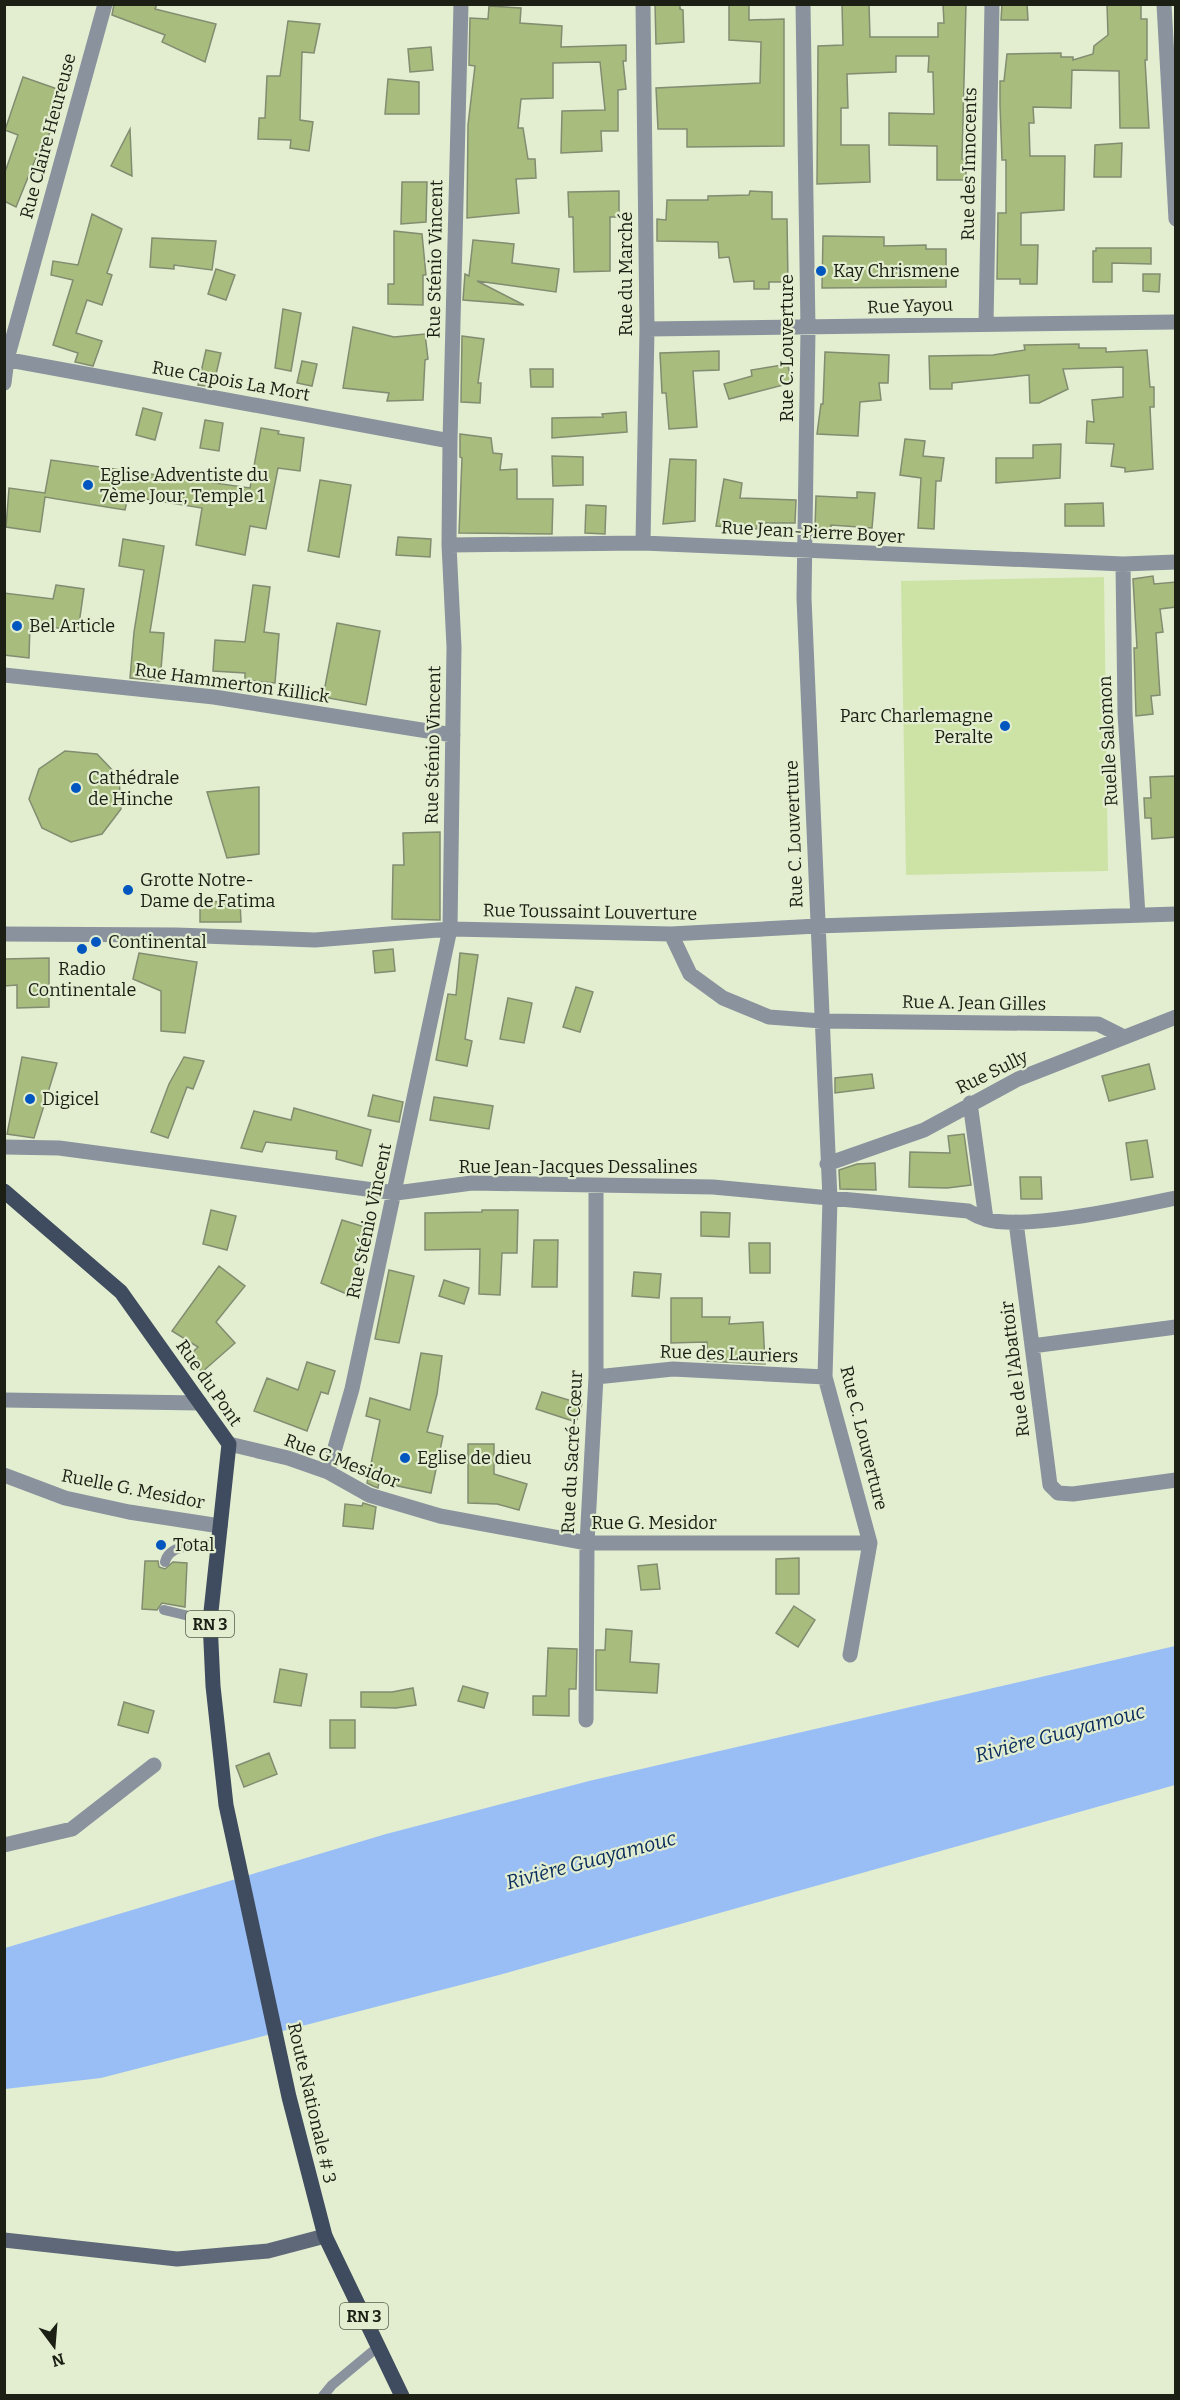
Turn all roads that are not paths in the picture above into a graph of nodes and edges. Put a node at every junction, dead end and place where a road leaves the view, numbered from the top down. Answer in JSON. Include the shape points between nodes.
{"nodes":[{"id":1,"x":105,"y":4,"type":"edge"},
{"id":2,"x":461,"y":4,"type":"edge"},
{"id":3,"x":643,"y":4,"type":"edge"},
{"id":4,"x":803,"y":4,"type":"edge"},
{"id":5,"x":992,"y":4,"type":"edge"},
{"id":6,"x":1164,"y":4,"type":"edge"},
{"id":7,"x":1176,"y":219,"type":"edge"},
{"id":8,"x":1176,"y":322,"type":"edge"},
{"id":9,"x":986,"y":324,"type":"junction"},
{"id":10,"x":646,"y":329,"type":"junction"},
{"id":11,"x":808,"y":329,"type":"junction"},
{"id":12,"x":6,"y":359,"type":"edge"},
{"id":13,"x":4,"y":383,"type":"edge"},
{"id":14,"x":450,"y":441,"type":"junction"},
{"id":15,"x":643,"y":543,"type":"junction"},
{"id":16,"x":449,"y":545,"type":"junction"},
{"id":17,"x":804,"y":551,"type":"junction"},
{"id":18,"x":1176,"y":562,"type":"edge"},
{"id":19,"x":1123,"y":564,"type":"junction"},
{"id":20,"x":4,"y":675,"type":"edge"},
{"id":21,"x":453,"y":735,"type":"junction"},
{"id":22,"x":1176,"y":914,"type":"edge"},
{"id":23,"x":1138,"y":915,"type":"junction"},
{"id":24,"x":817,"y":926,"type":"junction"},
{"id":25,"x":450,"y":929,"type":"junction"},
{"id":26,"x":4,"y":933,"type":"edge"},
{"id":27,"x":671,"y":934,"type":"junction"},
{"id":28,"x":1176,"y":1017,"type":"edge"},
{"id":29,"x":822,"y":1021,"type":"junction"},
{"id":30,"x":1122,"y":1036,"type":"junction"},
{"id":31,"x":970,"y":1103,"type":"junction"},
{"id":32,"x":4,"y":1147,"type":"edge"},
{"id":33,"x":827,"y":1164,"type":"junction"},
{"id":34,"x":596,"y":1186,"type":"junction"},
{"id":35,"x":4,"y":1191,"type":"edge"},
{"id":36,"x":396,"y":1193,"type":"junction"},
{"id":37,"x":1176,"y":1198,"type":"edge"},
{"id":38,"x":830,"y":1199,"type":"junction"},
{"id":39,"x":986,"y":1219,"type":"junction"},
{"id":40,"x":1016,"y":1222,"type":"junction"},
{"id":41,"x":1176,"y":1327,"type":"edge"},
{"id":42,"x":1032,"y":1346,"type":"junction"},
{"id":43,"x":596,"y":1377,"type":"junction"},
{"id":44,"x":825,"y":1377,"type":"junction"},
{"id":45,"x":4,"y":1400,"type":"edge"},
{"id":46,"x":200,"y":1403,"type":"junction"},
{"id":47,"x":229,"y":1444,"type":"junction"},
{"id":48,"x":328,"y":1472,"type":"junction"},
{"id":49,"x":4,"y":1475,"type":"edge"},
{"id":50,"x":1176,"y":1480,"type":"edge"},
{"id":51,"x":440,"y":1516,"type":"joint"},
{"id":52,"x":220,"y":1526,"type":"junction"},
{"id":53,"x":587,"y":1543,"type":"junction"},
{"id":54,"x":870,"y":1543,"type":"junction"},
{"id":55,"x":218,"y":1544,"type":"junction"},
{"id":56,"x":165,"y":1562,"type":"dead end"},
{"id":57,"x":164,"y":1610,"type":"dead end"},
{"id":58,"x":210,"y":1621,"type":"junction"},
{"id":59,"x":850,"y":1655,"type":"dead end"},
{"id":60,"x":586,"y":1720,"type":"dead end"},
{"id":61,"x":154,"y":1765,"type":"dead end"},
{"id":62,"x":226,"y":1805,"type":"joint"},
{"id":63,"x":4,"y":1845,"type":"edge"},
{"id":64,"x":325,"y":2236,"type":"junction"},
{"id":65,"x":4,"y":2240,"type":"edge"},
{"id":66,"x":378,"y":2346,"type":"junction"},
{"id":67,"x":323,"y":2396,"type":"edge"},
{"id":68,"x":402,"y":2396,"type":"edge"}],
"edges":[{"from":1,"to":12,"type":"street","name":"Rue Claire Heureuse"},
{"from":2,"to":14,"type":"street","name":"Rue Sténio Vincent"},
{"from":3,"to":10,"type":"street","name":"Rue du Marché"},
{"from":4,"to":11,"type":"street","name":"Rue C. Louverture"},
{"from":5,"to":9,"type":"street","name":"Rue des Innocents"},
{"from":6,"to":7,"type":"street"},
{"from":8,"to":9,"type":"street","name":"Rue Yayou"},
{"from":9,"to":11,"type":"street","name":"Rue Yayou"},
{"from":10,"to":11,"type":"street","name":"Rue Yayou"},
{"from":10,"to":15,"type":"street","name":"Rue du Marché"},
{"from":11,"to":17,"type":"street","name":"Rue C. Louverture"},
{"from":12,"to":13,"type":"street","name":"Rue Claire Heureuse"},
{"from":12,"to":14,"type":"street","name":"Rue Capois La Mort"},
{"from":14,"to":16,"type":"street","name":"Rue Sténio Vincent"},
{"from":15,"to":16,"type":"street","name":"Rue Jean-Pierre Boyer"},
{"from":15,"to":17,"type":"street","name":"Rue Jean-Pierre Boyer"},
{"from":16,"to":21,"type":"street","name":"Rue Sténio Vincent"},
{"from":17,"to":19,"type":"street","name":"Rue Jean-Pierre Boyer"},
{"from":17,"to":24,"type":"street","name":"Rue C. Louverture"},
{"from":18,"to":19,"type":"street","name":"Rue Jean-Pierre Boyer"},
{"from":19,"to":23,"type":"street","name":"Ruelle Salomon","via":[[1125,713]]},
{"from":20,"to":21,"type":"street","name":"Rue Hammerton Killick","via":[[214,697]]},
{"from":21,"to":25,"type":"street","name":"Rue Sténio Vincent"},
{"from":22,"to":23,"type":"street","name":"Rue Toussaint Louverture"},
{"from":23,"to":24,"type":"street","name":"Rue Toussaint Louverture"},
{"from":24,"to":27,"type":"street","name":"Rue Toussaint Louverture"},
{"from":24,"to":29,"type":"street","name":"Rue C. Louverture"},
{"from":25,"to":26,"type":"street","name":"Rue Toussaint Louverture","via":[[315,940]]},
{"from":25,"to":27,"type":"street","name":"Rue Toussaint Louverture"},
{"from":25,"to":36,"type":"street","name":"Rue Sténio Vincent"},
{"from":27,"to":29,"type":"street","name":"Rue A. Jean Gilles","via":[[690,974],[723,998],[769,1017]]},
{"from":28,"to":30,"type":"street","name":"Rue Sully"},
{"from":29,"to":30,"type":"street","name":"Rue A. Jean Gilles","via":[[1098,1024]]},
{"from":29,"to":33,"type":"street","name":"Rue C. Louverture"},
{"from":30,"to":31,"type":"street","name":"Rue Sully"},
{"from":31,"to":33,"type":"street","name":"Rue Sully","via":[[924,1130]]},
{"from":31,"to":39,"type":"street"},
{"from":32,"to":36,"type":"street","name":"Rue Jean-Jacques Dessalines","via":[[59,1148]]},
{"from":33,"to":38,"type":"street","name":"Rue C. Louverture"},
{"from":34,"to":36,"type":"street","name":"Rue Jean-Jacques Dessalines","via":[[472,1183]]},
{"from":34,"to":38,"type":"street","name":"Rue Jean-Jacques Dessalines","via":[[713,1187]]},
{"from":34,"to":43,"type":"street","name":"Rue du Sacré-Cœur"},
{"from":35,"to":46,"type":"main road","name":"Rue du Pont","via":[[121,1292]]},
{"from":36,"to":48,"type":"street","name":"Rue Sténio Vincent","via":[[352,1389]]},
{"from":37,"to":40,"type":"street","name":"Rue Jean-Jacques Dessalines"},
{"from":38,"to":39,"type":"street","name":"Rue Jean-Jacques Dessalines","via":[[968,1211]]},
{"from":38,"to":44,"type":"street","name":"Rue C. Louverture"},
{"from":39,"to":40,"type":"street","name":"Rue Jean-Jacques Dessalines"},
{"from":40,"to":42,"type":"street","name":"Rue de l'Abattoir"},
{"from":41,"to":42,"type":"street"},
{"from":42,"to":50,"type":"street","name":"Rue de l'Abattoir","via":[[1050,1485],[1058,1493]]},
{"from":43,"to":44,"type":"street","name":"Rue des Lauriers","via":[[673,1369]]},
{"from":43,"to":53,"type":"street","name":"Rue du Sacré-Cœur"},
{"from":44,"to":54,"type":"street","name":"Rue C. Louverture"},
{"from":45,"to":46,"type":"street"},
{"from":46,"to":47,"type":"main road","name":"Rue du Pont"},
{"from":47,"to":48,"type":"street","name":"Rue G Mesidor"},
{"from":47,"to":52,"type":"main road","name":"Rue du Pont","number":"RN 3"},
{"from":48,"to":51,"type":"street","name":"Rue G Mesidor","via":[[369,1495]]},
{"from":49,"to":52,"type":"street","name":"Ruelle G. Mesidor","via":[[65,1498]]},
{"from":51,"to":53,"type":"street","name":"Rue G. Mesidor"},
{"from":52,"to":55,"type":"main road","name":"Rue du Pont","number":"RN 3"},
{"from":53,"to":54,"type":"street","name":"Rue G. Mesidor"},
{"from":53,"to":60,"type":"street","name":"Rue du Sacré-Cœur"},
{"from":54,"to":59,"type":"street","name":"Rue C. Louverture"},
{"from":55,"to":56,"type":"lane","via":[[174,1549],[167,1553]]},
{"from":55,"to":58,"type":"main road","name":"Rue du Pont","number":"RN 3"},
{"from":57,"to":58,"type":"lane"},
{"from":58,"to":62,"type":"main road","name":"Rue du Pont","number":"RN 3"},
{"from":61,"to":63,"type":"street","via":[[72,1829]]},
{"from":62,"to":64,"type":"main road","name":"Route Nationale # 3","number":"RN 3","via":[[289,2097]]},
{"from":64,"to":65,"type":"main road","via":[[268,2251],[177,2259]]},
{"from":64,"to":66,"type":"main road","name":"Route Nationale # 3","number":"RN 3"},
{"from":66,"to":67,"type":"lane"},
{"from":66,"to":68,"type":"main road","name":"Route Nationale # 3","number":"RN 3"}]}
